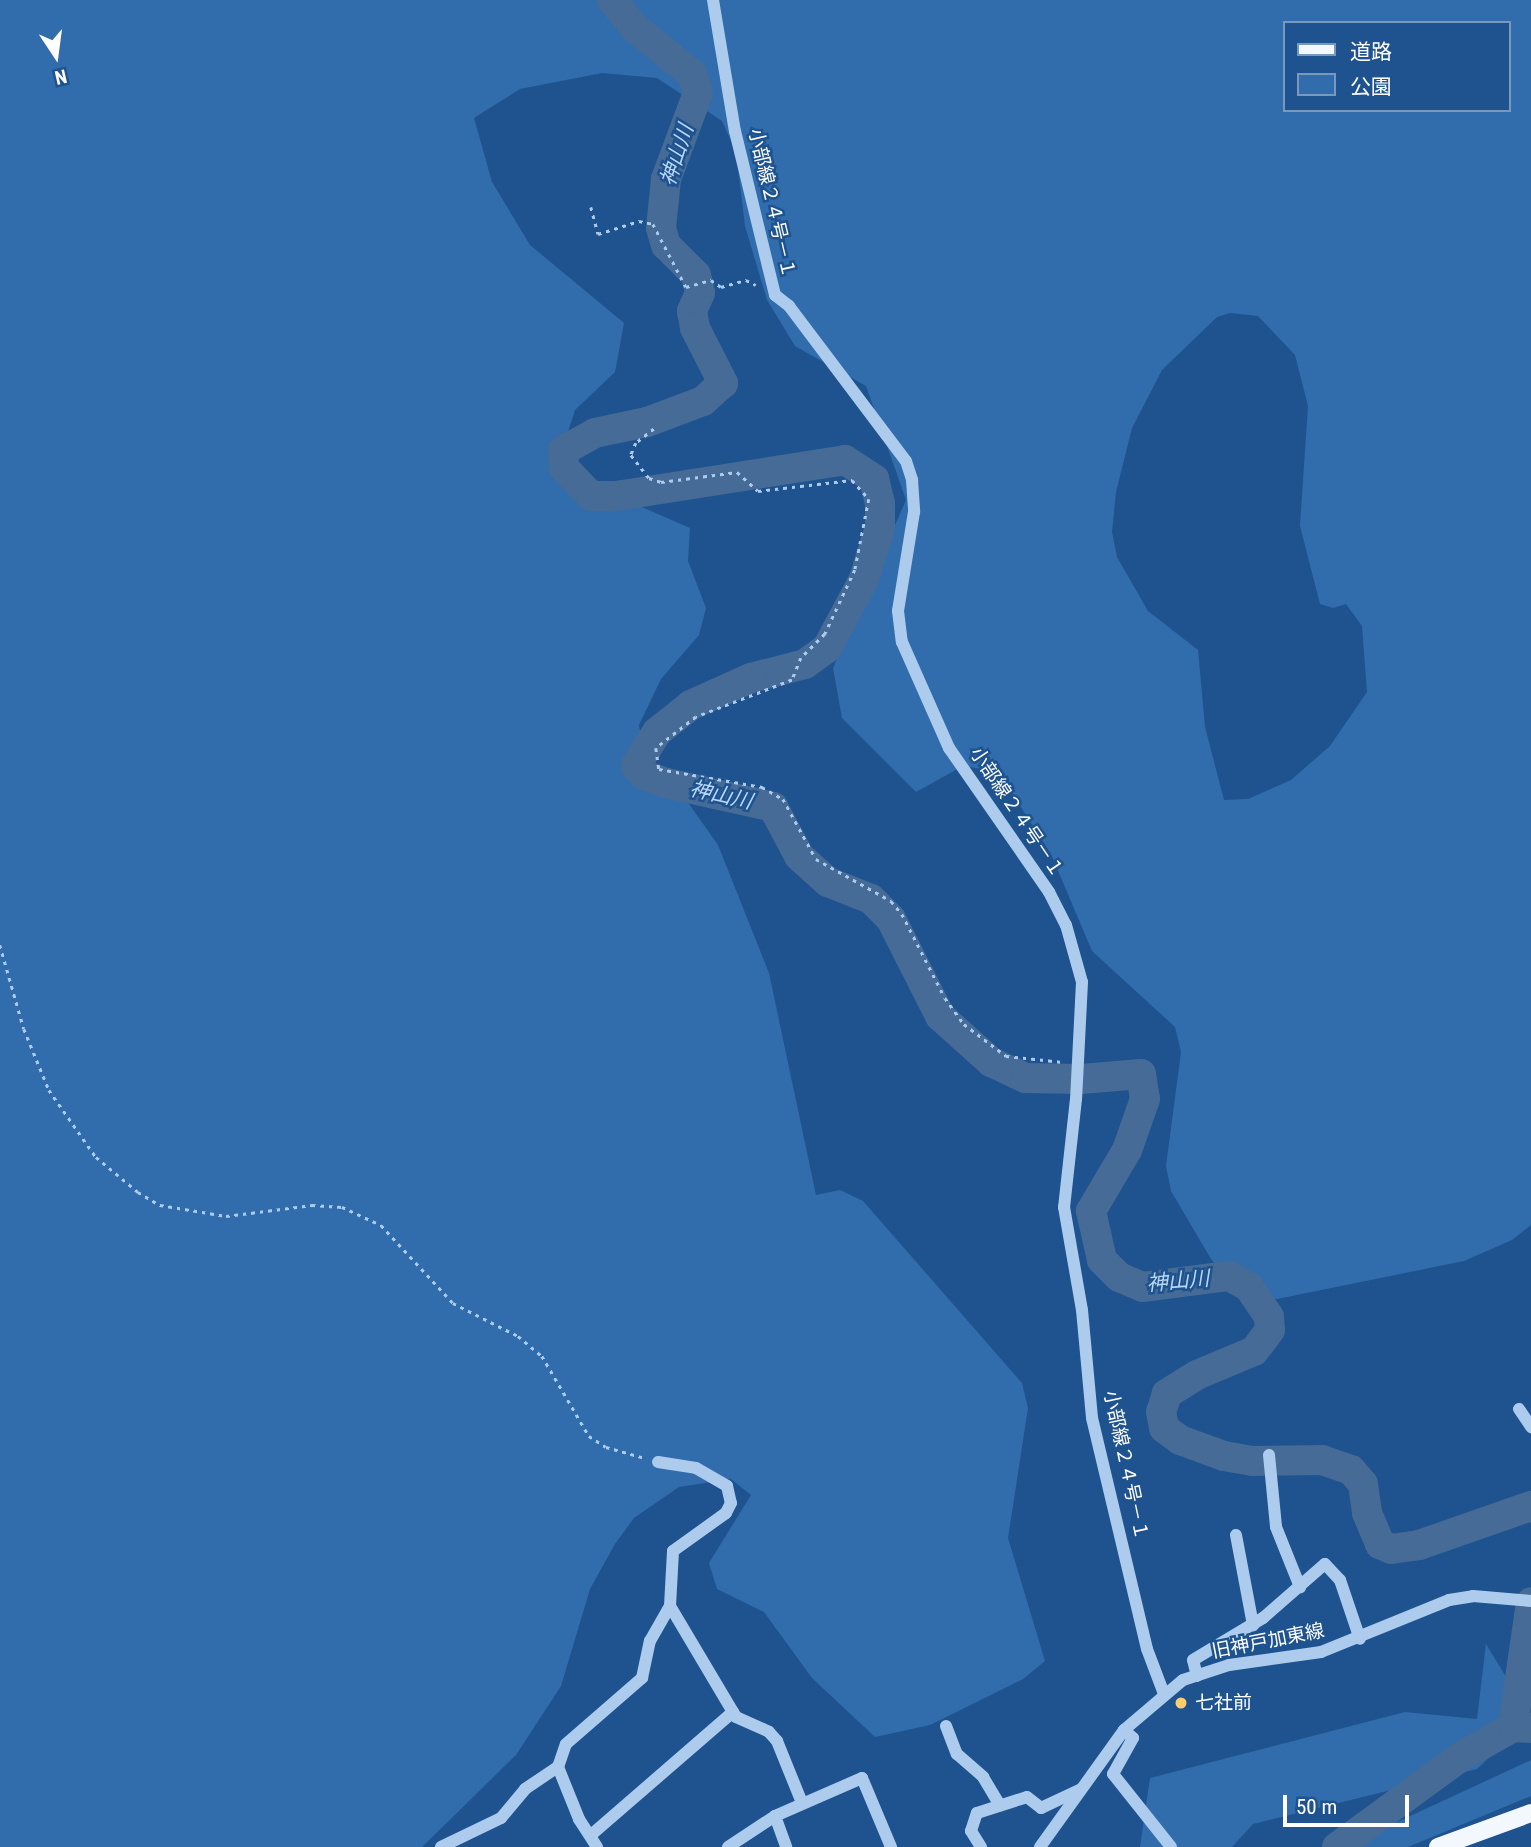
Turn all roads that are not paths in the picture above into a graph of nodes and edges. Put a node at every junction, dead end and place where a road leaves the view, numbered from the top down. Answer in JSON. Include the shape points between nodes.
{"nodes":[{"id":1,"x":713,"y":0,"type":"edge"},
{"id":2,"x":1519,"y":1409,"type":"dead end"},
{"id":3,"x":1531,"y":1427,"type":"edge"},
{"id":4,"x":1269,"y":1455,"type":"dead end"},
{"id":5,"x":658,"y":1462,"type":"road end"},
{"id":6,"x":1236,"y":1535,"type":"dead end"},
{"id":7,"x":1300,"y":1587,"type":"junction"},
{"id":8,"x":1531,"y":1601,"type":"edge"},
{"id":9,"x":670,"y":1605,"type":"junction"},
{"id":10,"x":1253,"y":1625,"type":"junction"},
{"id":11,"x":1360,"y":1639,"type":"junction"},
{"id":12,"x":1197,"y":1676,"type":"junction"},
{"id":13,"x":1164,"y":1694,"type":"junction"},
{"id":14,"x":733,"y":1712,"type":"junction"},
{"id":15,"x":946,"y":1726,"type":"dead end"},
{"id":16,"x":1124,"y":1730,"type":"junction"},
{"id":17,"x":558,"y":1767,"type":"junction"},
{"id":18,"x":1079,"y":1790,"type":"junction"},
{"id":19,"x":802,"y":1803,"type":"junction"},
{"id":20,"x":1000,"y":1805,"type":"junction"},
{"id":21,"x":1531,"y":1813,"type":"edge"},
{"id":22,"x":775,"y":1816,"type":"junction"},
{"id":23,"x":591,"y":1835,"type":"junction"},
{"id":24,"x":441,"y":1847,"type":"edge"},
{"id":25,"x":597,"y":1847,"type":"edge"},
{"id":26,"x":728,"y":1847,"type":"edge"},
{"id":27,"x":786,"y":1847,"type":"edge"},
{"id":28,"x":891,"y":1847,"type":"edge"},
{"id":29,"x":981,"y":1847,"type":"edge"},
{"id":30,"x":1040,"y":1847,"type":"edge"},
{"id":31,"x":1171,"y":1847,"type":"edge"},
{"id":32,"x":1437,"y":1847,"type":"edge"}],
"edges":[{"from":1,"to":13,"type":"street","name":"小部線２４号－１","via":[[735,131],[775,295],[789,306],[906,461],[914,512],[898,611],[902,642],[949,748],[1049,892],[1066,925],[1082,982],[1064,1207],[1082,1310],[1092,1418],[1147,1649]]},
{"from":2,"to":3,"type":"street"},
{"from":4,"to":7,"type":"street","via":[[1276,1527]]},
{"from":5,"to":9,"type":"street","via":[[696,1468],[727,1486],[731,1503],[726,1513],[673,1550]]},
{"from":6,"to":10,"type":"street"},
{"from":7,"to":10,"type":"street"},
{"from":7,"to":11,"type":"street","via":[[1325,1564],[1340,1580]]},
{"from":8,"to":11,"type":"street","name":"旧神戸加東線","via":[[1498,1597],[1449,1600]]},
{"from":9,"to":14,"type":"street"},
{"from":9,"to":17,"type":"street","via":[[650,1641],[642,1678],[566,1744]]},
{"from":10,"to":12,"type":"street","via":[[1194,1660]]},
{"from":11,"to":12,"type":"street","name":"旧神戸加東線","via":[[1321,1653],[1229,1665]]},
{"from":12,"to":13,"type":"street","name":"旧神戸加東線"},
{"from":13,"to":16,"type":"street","name":"旧神戸加東線"},
{"from":14,"to":19,"type":"street","via":[[777,1741]]},
{"from":14,"to":23,"type":"street"},
{"from":15,"to":20,"type":"street","via":[[957,1754],[983,1777]]},
{"from":16,"to":18,"type":"street","name":"旧神戸加東線"},
{"from":16,"to":31,"type":"street","via":[[1133,1738],[1113,1774]]},
{"from":17,"to":23,"type":"street","via":[[579,1819]]},
{"from":17,"to":24,"type":"street","via":[[525,1789],[501,1818]]},
{"from":18,"to":20,"type":"street","via":[[1041,1808],[1027,1797]]},
{"from":18,"to":30,"type":"street","name":"旧神戸加東線"},
{"from":19,"to":22,"type":"street"},
{"from":19,"to":28,"type":"street","via":[[862,1778]]},
{"from":20,"to":29,"type":"street","via":[[977,1813],[970,1822]]},
{"from":21,"to":32,"type":"main road"},
{"from":22,"to":26,"type":"street"},
{"from":22,"to":27,"type":"street"},
{"from":23,"to":25,"type":"street"}]}
